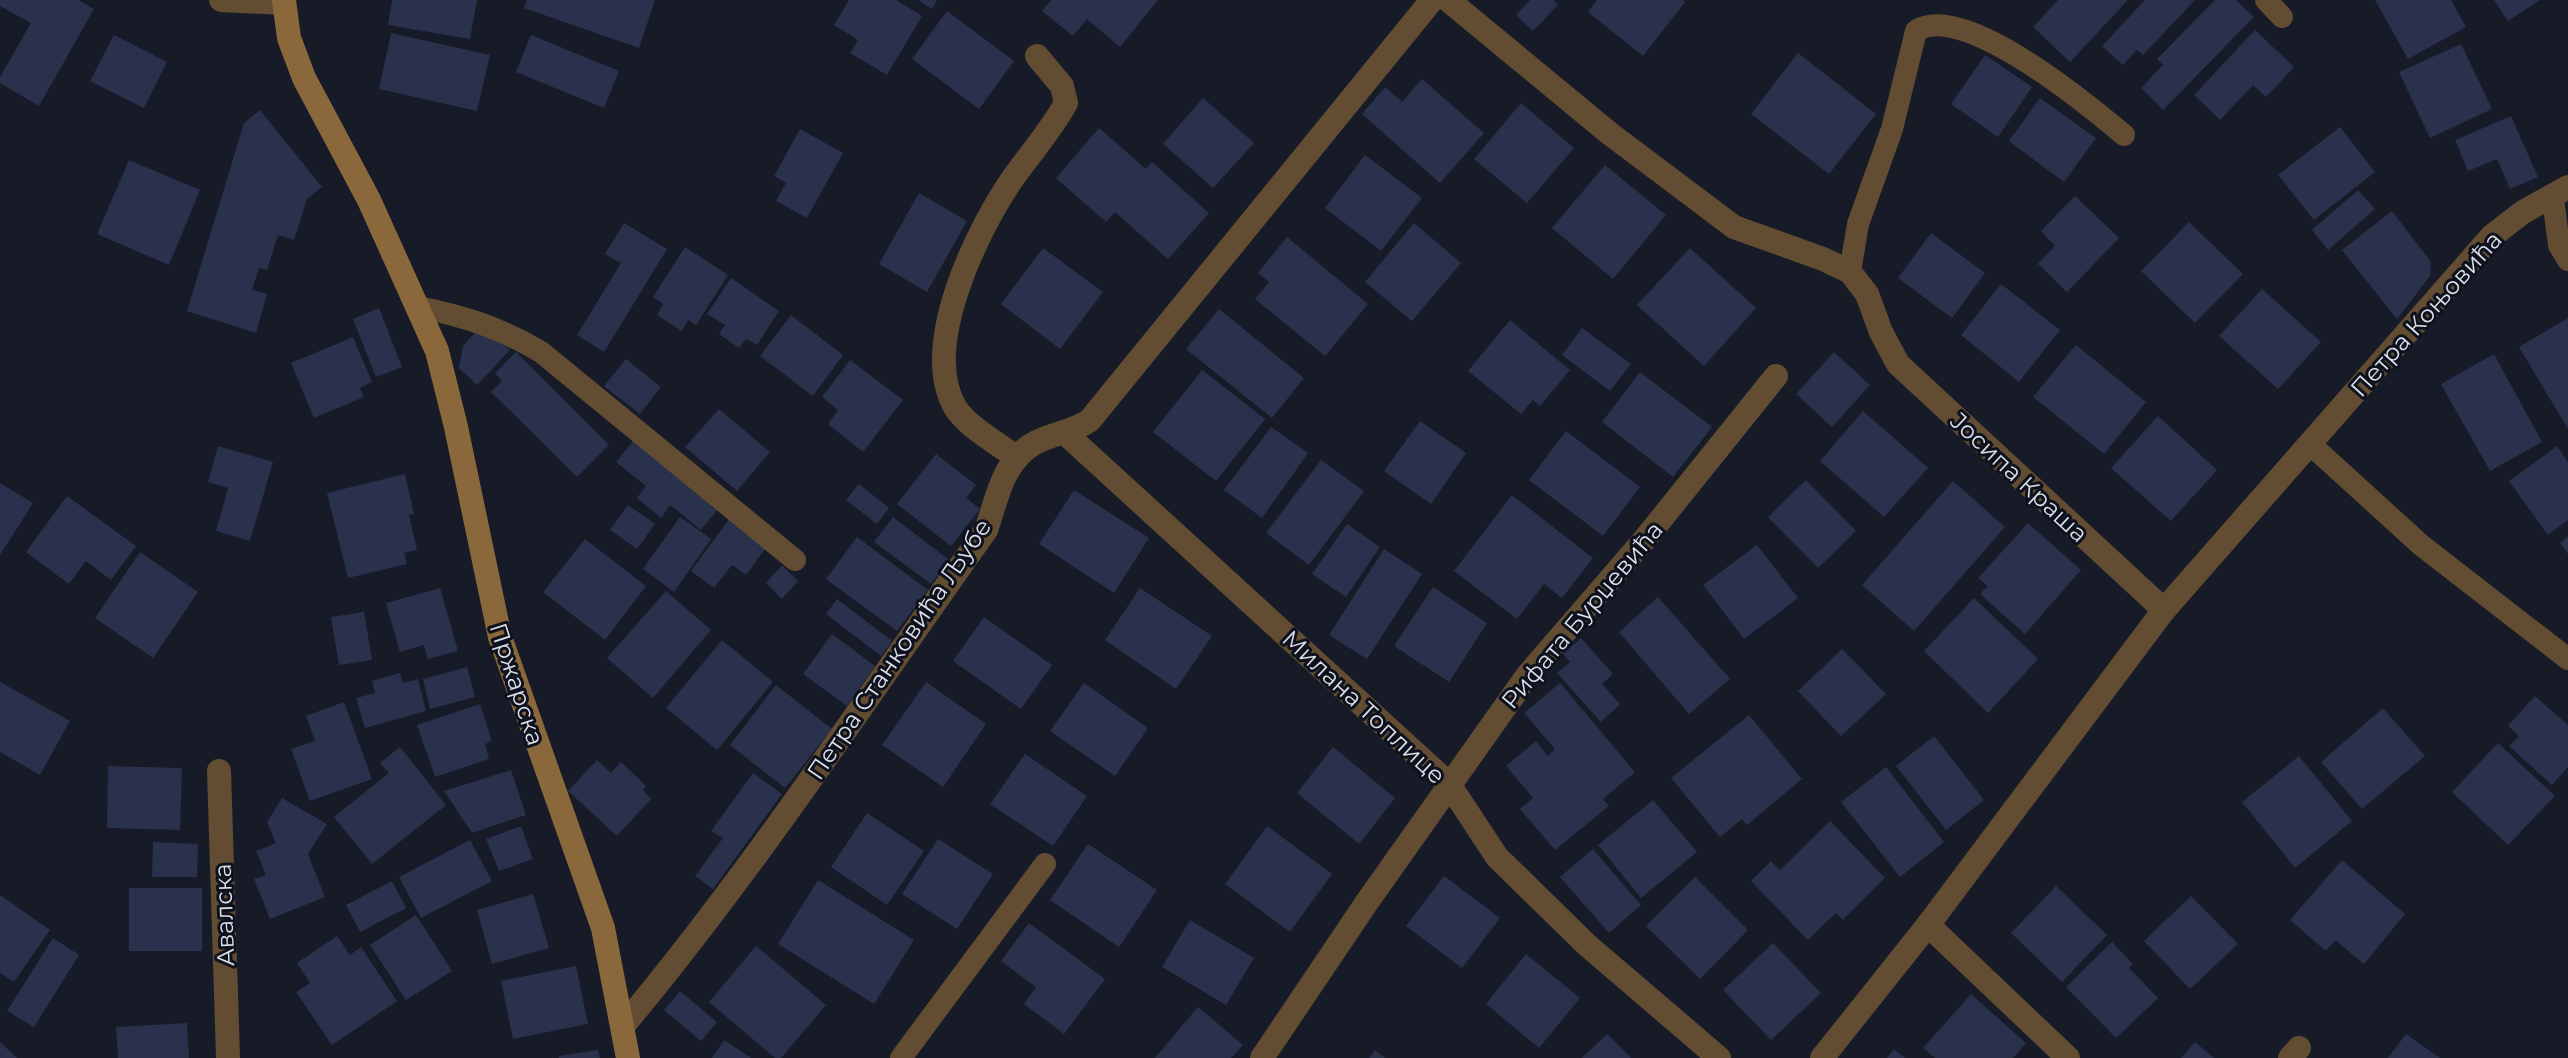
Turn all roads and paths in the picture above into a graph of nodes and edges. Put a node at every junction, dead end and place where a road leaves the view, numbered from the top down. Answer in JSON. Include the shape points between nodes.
{"nodes":[{"id":1,"x":221,"y":0,"type":"edge"},
{"id":2,"x":1432,"y":0,"type":"edge"},
{"id":3,"x":1448,"y":0,"type":"edge"},
{"id":4,"x":2266,"y":0,"type":"edge"},
{"id":5,"x":284,"y":1,"type":"edge"},
{"id":6,"x":1944,"y":7,"type":"edge"},
{"id":7,"x":2282,"y":17,"type":"dead end"},
{"id":8,"x":1037,"y":56,"type":"dead end"},
{"id":9,"x":2124,"y":135,"type":"dead end"},
{"id":10,"x":2561,"y":193,"type":"edge"},
{"id":11,"x":2568,"y":260,"type":"edge"},
{"id":12,"x":1850,"y":272,"type":"junction"},
{"id":13,"x":418,"y":307,"type":"junction"},
{"id":14,"x":1776,"y":376,"type":"dead end"},
{"id":15,"x":1066,"y":434,"type":"junction"},
{"id":16,"x":2310,"y":444,"type":"junction"},
{"id":17,"x":1017,"y":458,"type":"junction"},
{"id":18,"x":795,"y":560,"type":"dead end"},
{"id":19,"x":2164,"y":610,"type":"junction"},
{"id":20,"x":2568,"y":659,"type":"edge"},
{"id":21,"x":219,"y":771,"type":"dead end"},
{"id":22,"x":1449,"y":784,"type":"junction"},
{"id":23,"x":1045,"y":864,"type":"dead end"},
{"id":24,"x":1928,"y":925,"type":"junction"},
{"id":25,"x":623,"y":1026,"type":"junction"},
{"id":26,"x":228,"y":1058,"type":"edge"},
{"id":27,"x":628,"y":1058,"type":"edge"},
{"id":28,"x":901,"y":1058,"type":"edge"},
{"id":29,"x":1262,"y":1058,"type":"edge"},
{"id":30,"x":1719,"y":1058,"type":"edge"},
{"id":31,"x":1822,"y":1058,"type":"edge"},
{"id":32,"x":2068,"y":1058,"type":"edge"}],
"edges":[{"from":1,"to":5,"type":"street","name":"Пржарска"},
{"from":2,"to":15,"type":"street","via":[[1090,420]]},
{"from":3,"to":12,"type":"street","via":[[1609,133],[1734,227]]},
{"from":4,"to":7,"type":"lane"},
{"from":5,"to":13,"type":"main road","name":"Пржарска","via":[[289,38],[304,78],[357,174]]},
{"from":6,"to":9,"type":"lane","via":[[2010,39]]},
{"from":6,"to":12,"type":"lane","via":[[1916,31],[1892,129],[1858,224]]},
{"from":8,"to":17,"type":"street","via":[[1062,86],[1066,103],[983,230],[944,338],[946,383],[956,409]]},
{"from":10,"to":11,"type":"lane","name":"Петра Коњовића","via":[[2559,245]]},
{"from":10,"to":16,"type":"street","name":"Петра Коњовића","via":[[2492,236]]},
{"from":12,"to":19,"type":"street","name":"Јосипа Краша","via":[[1867,294],[1898,364]]},
{"from":13,"to":18,"type":"lane","via":[[506,331],[541,352]]},
{"from":13,"to":25,"type":"main road","name":"Пржарска","via":[[443,370],[507,664],[590,886]]},
{"from":14,"to":22,"type":"street","name":"Рифата Бурџевића","via":[[1645,539],[1550,646]]},
{"from":15,"to":17,"type":"street","via":[[1032,444]]},
{"from":15,"to":22,"type":"street","name":"Милана Топлице"},
{"from":16,"to":19,"type":"street","name":"Петра Коњовића"},
{"from":16,"to":20,"type":"lane","via":[[2421,545]]},
{"from":17,"to":25,"type":"street","name":"Петра Станковића Љубе","via":[[1003,477],[986,530],[687,948]]},
{"from":19,"to":24,"type":"street"},
{"from":21,"to":26,"type":"street","name":"Авалска"},
{"from":22,"to":29,"type":"street","name":"Рифата Бурџевића"},
{"from":22,"to":30,"type":"street","name":"Милана Топлице","via":[[1497,857],[1587,945]]},
{"from":23,"to":28,"type":"lane"},
{"from":24,"to":31,"type":"street"},
{"from":24,"to":32,"type":"street"},
{"from":25,"to":27,"type":"main road","name":"Пржарска"}]}
